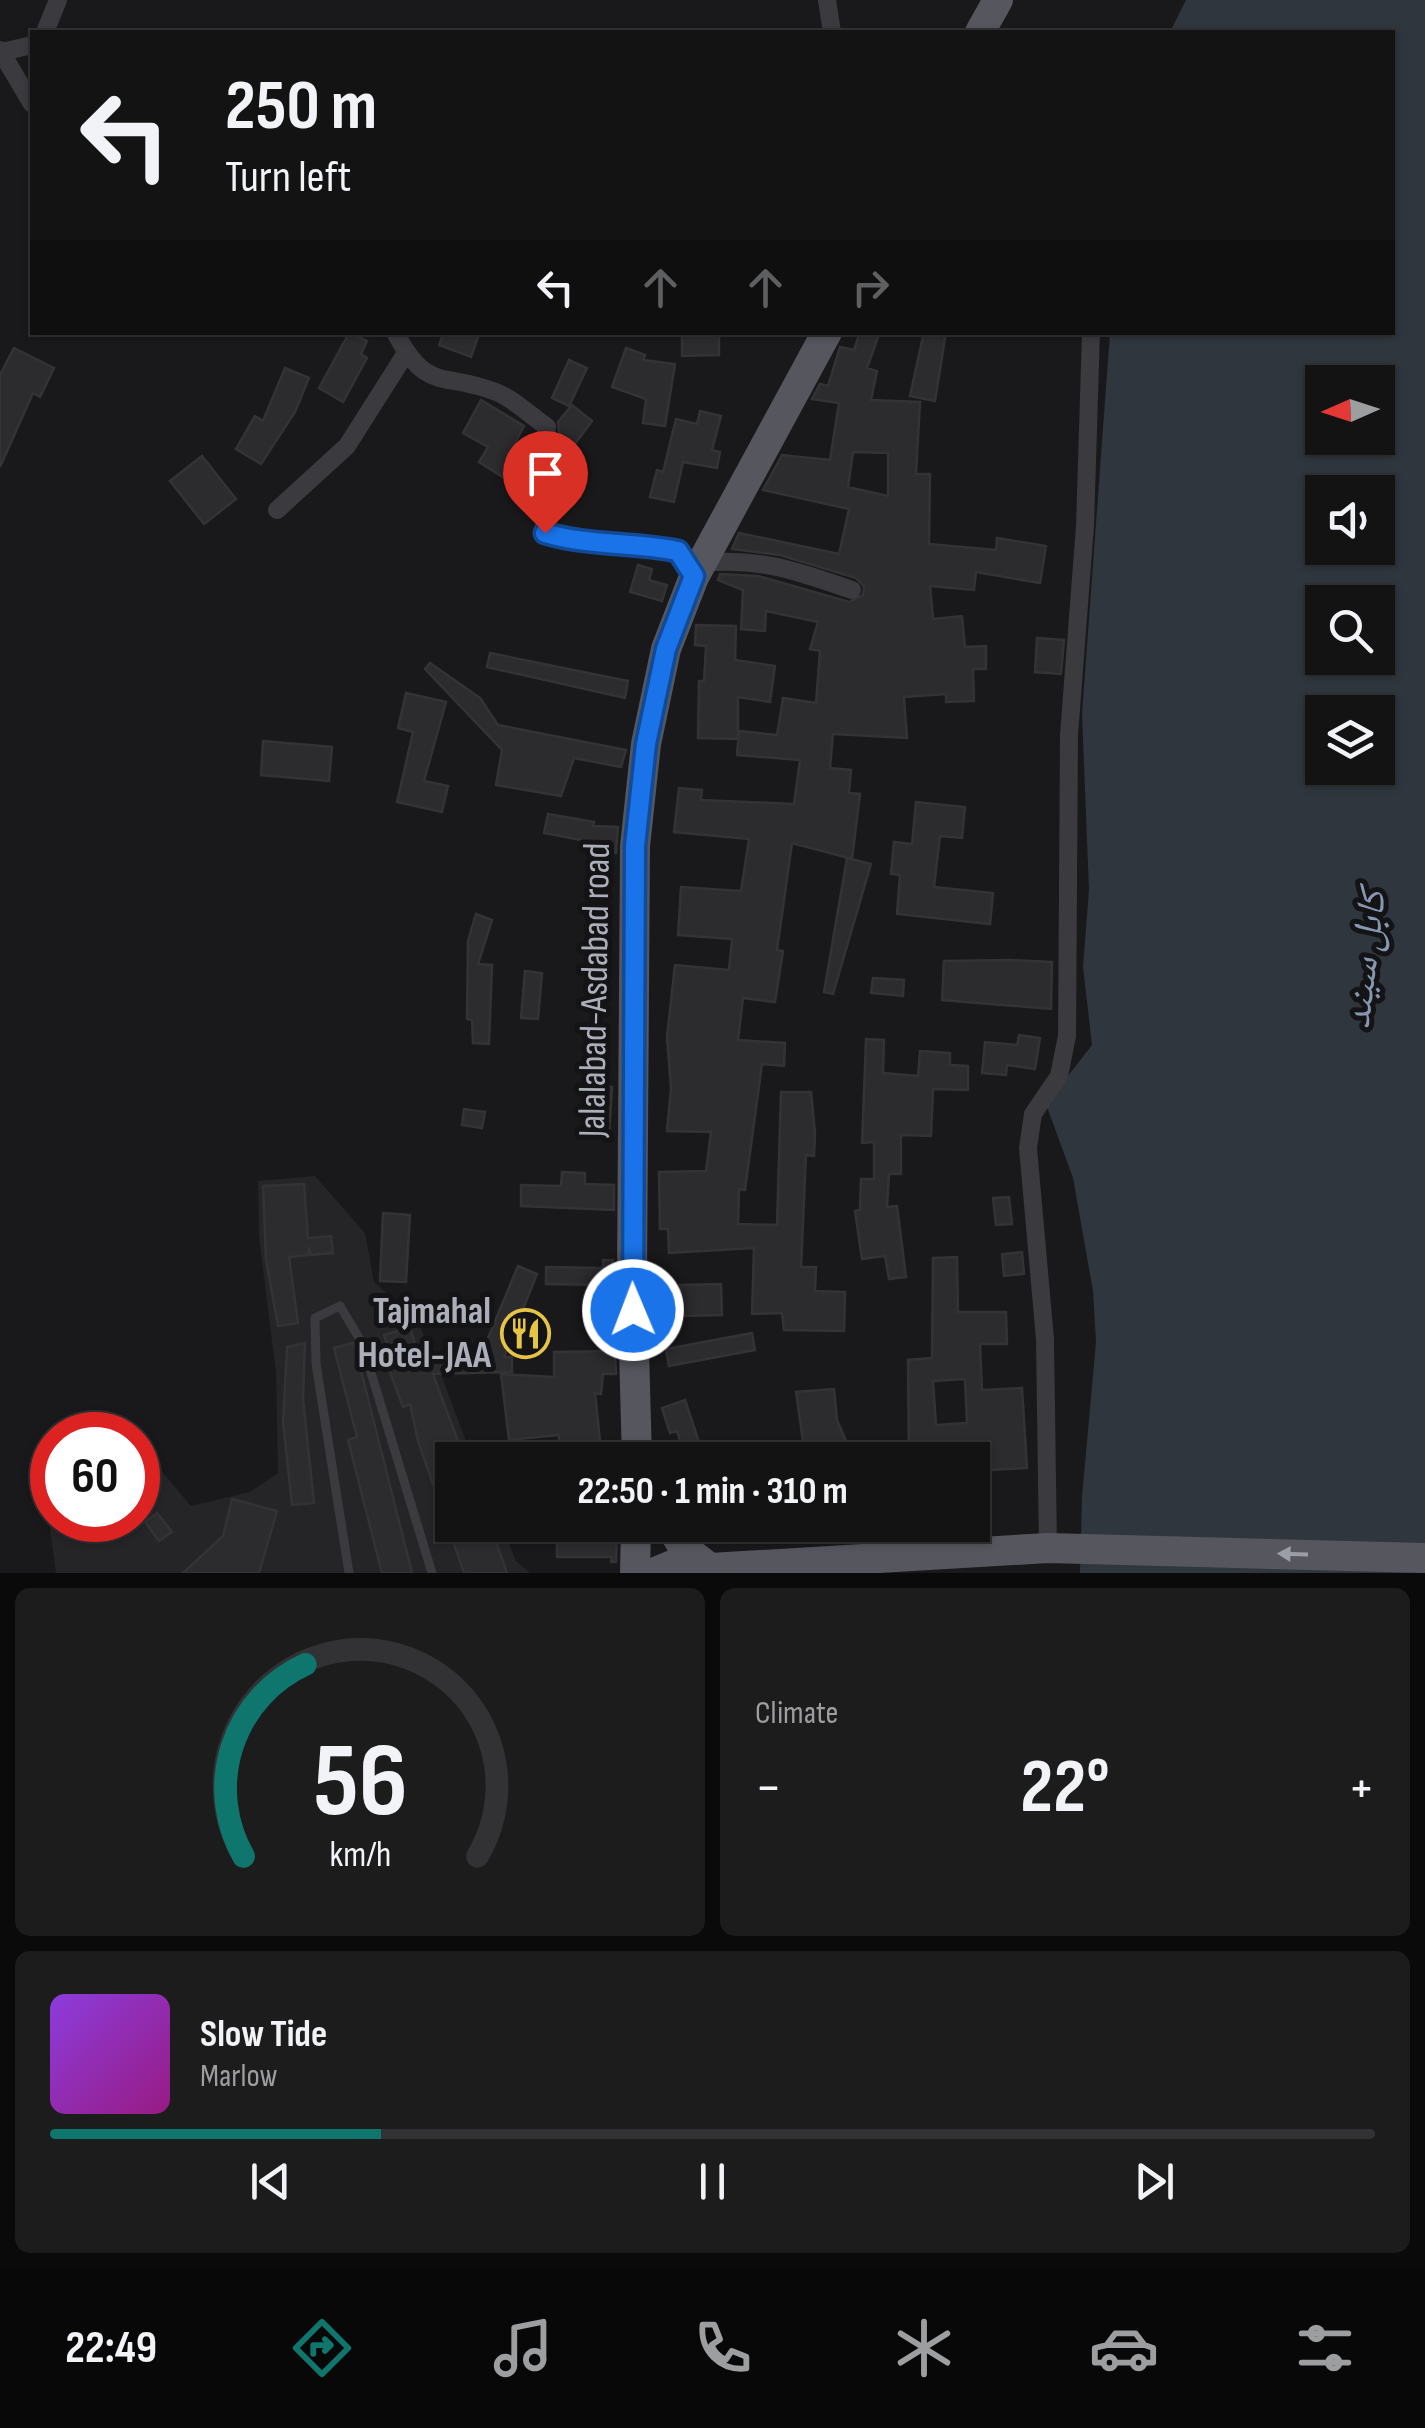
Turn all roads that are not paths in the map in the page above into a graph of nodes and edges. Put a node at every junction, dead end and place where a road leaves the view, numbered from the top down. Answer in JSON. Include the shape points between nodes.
{"nodes":[{"id":1,"x":58,"y":0,"type":"edge"},
{"id":2,"x":827,"y":0,"type":"edge"},
{"id":3,"x":998,"y":0,"type":"edge"},
{"id":4,"x":45,"y":30,"type":"edge"},
{"id":5,"x":832,"y":30,"type":"edge"},
{"id":6,"x":981,"y":30,"type":"edge"},
{"id":7,"x":30,"y":45,"type":"edge"},
{"id":8,"x":1,"y":51,"type":"edge"},
{"id":9,"x":30,"y":101,"type":"edge"},
{"id":10,"x":396,"y":335,"type":"edge"},
{"id":11,"x":825,"y":335,"type":"edge"},
{"id":12,"x":1091,"y":335,"type":"edge"},
{"id":13,"x":406,"y":353,"type":"junction"},
{"id":14,"x":277,"y":510,"type":"dead end"},
{"id":15,"x":697,"y":570,"type":"junction"},
{"id":16,"x":852,"y":590,"type":"dead end"},
{"id":17,"x":638,"y":1442,"type":"edge"},
{"id":18,"x":636,"y":1542,"type":"edge"},
{"id":19,"x":681,"y":1542,"type":"edge"},
{"id":20,"x":1059,"y":1548,"type":"junction"},
{"id":21,"x":1425,"y":1558,"type":"edge"},
{"id":22,"x":713,"y":1570,"type":"edge"},
{"id":23,"x":349,"y":1573,"type":"edge"},
{"id":24,"x":432,"y":1573,"type":"edge"},
{"id":25,"x":635,"y":1573,"type":"edge"},
{"id":26,"x":653,"y":1573,"type":"edge"}],
"edges":[{"from":1,"to":4,"type":"street"},
{"from":2,"to":5,"type":"street"},
{"from":3,"to":6,"type":"main road"},
{"from":7,"to":8,"type":"street"},
{"from":8,"to":9,"type":"street"},
{"from":10,"to":13,"type":"street"},
{"from":11,"to":15,"type":"main road","name":"Jalalabad-Asdabad road"},
{"from":12,"to":20,"type":"street","via":[[1069,735],[1067,1036],[1059,1076],[1033,1114],[1028,1148]]},
{"from":13,"to":14,"type":"street","via":[[347,446]]},
{"from":13,"to":15,"type":"street","via":[[432,379],[497,392],[548,427],[540,472],[545,533],[678,551]]},
{"from":15,"to":16,"type":"street","via":[[740,559]]},
{"from":15,"to":17,"type":"main road","name":"Jalalabad-Asdabad road","via":[[666,649],[635,846],[632,1276]]},
{"from":18,"to":25,"type":"main road"},
{"from":19,"to":22,"type":"main road"},
{"from":21,"to":20,"type":"main road","one_way":true},
{"from":20,"to":22,"type":"main road"},
{"from":22,"to":26,"type":"main road","via":[[680,1562]]},
{"from":23,"to":24,"type":"lane","via":[[316,1364],[316,1318],[340,1306],[362,1342]]}]}
